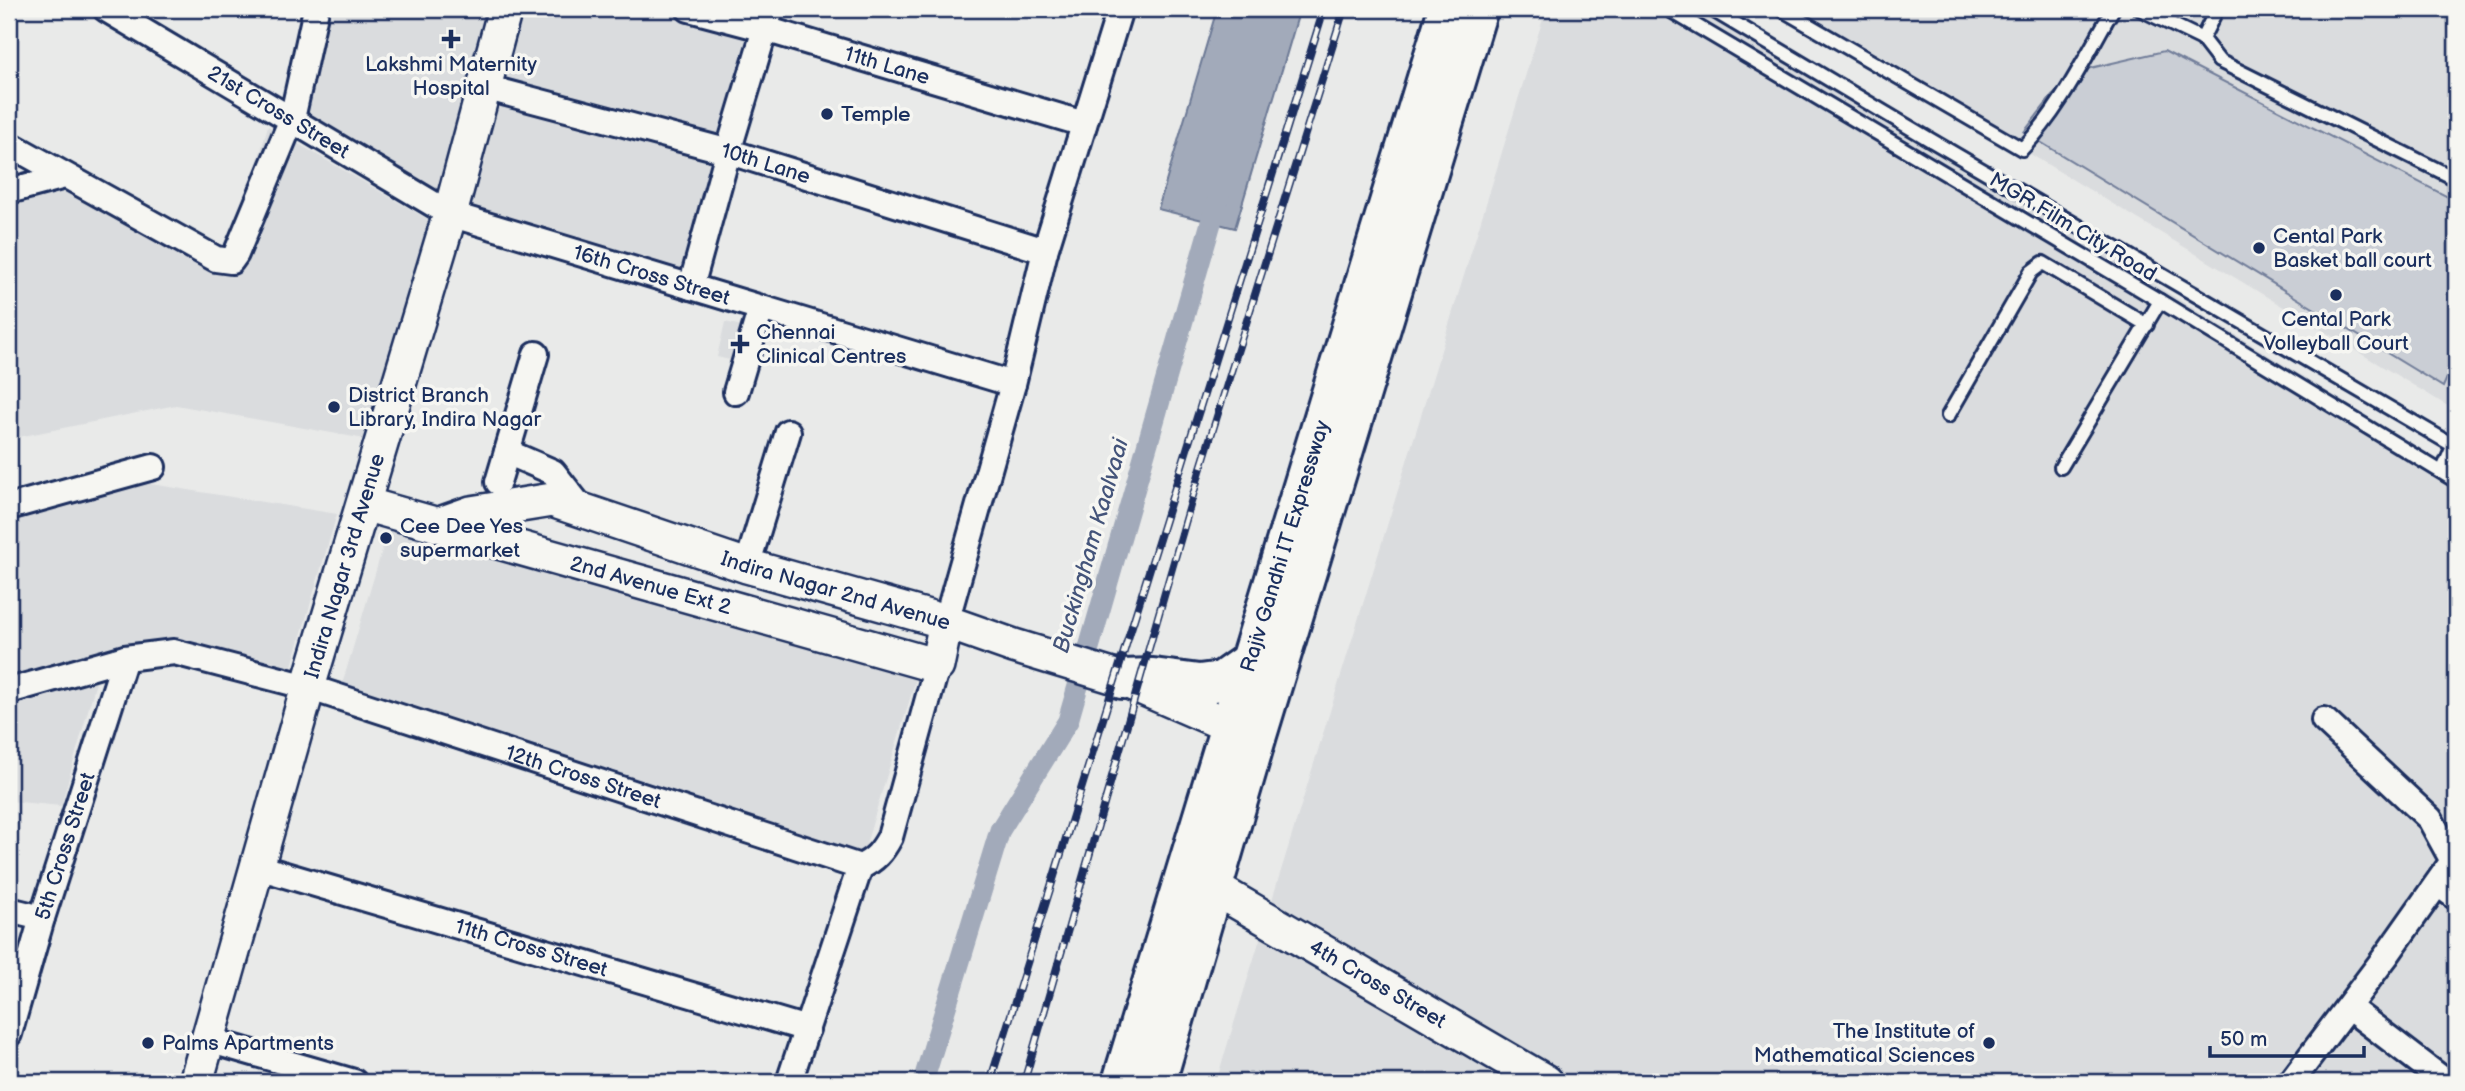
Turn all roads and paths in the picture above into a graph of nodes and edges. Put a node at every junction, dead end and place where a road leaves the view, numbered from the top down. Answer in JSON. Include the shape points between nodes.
{"nodes":[{"id":1,"x":106,"y":9,"type":"edge"},
{"id":2,"x":316,"y":9,"type":"edge"},
{"id":3,"x":505,"y":9,"type":"edge"},
{"id":4,"x":689,"y":9,"type":"edge"},
{"id":5,"x":1120,"y":9,"type":"edge"},
{"id":6,"x":1448,"y":9,"type":"edge"},
{"id":7,"x":1478,"y":9,"type":"edge"},
{"id":8,"x":1668,"y":9,"type":"edge"},
{"id":9,"x":1712,"y":9,"type":"edge"},
{"id":10,"x":1781,"y":9,"type":"edge"},
{"id":11,"x":2113,"y":9,"type":"edge"},
{"id":12,"x":2140,"y":9,"type":"edge"},
{"id":13,"x":2217,"y":9,"type":"edge"},
{"id":14,"x":768,"y":19,"type":"edge"},
{"id":15,"x":2202,"y":39,"type":"junction"},
{"id":16,"x":484,"y":87,"type":"junction"},
{"id":17,"x":292,"y":119,"type":"junction"},
{"id":18,"x":1084,"y":124,"type":"junction"},
{"id":19,"x":9,"y":144,"type":"edge"},
{"id":20,"x":728,"y":152,"type":"junction"},
{"id":21,"x":65,"y":176,"type":"junction"},
{"id":22,"x":2456,"y":179,"type":"edge"},
{"id":23,"x":9,"y":191,"type":"edge"},
{"id":24,"x":450,"y":215,"type":"junction"},
{"id":25,"x":1045,"y":251,"type":"junction"},
{"id":26,"x":691,"y":287,"type":"junction"},
{"id":27,"x":2160,"y":301,"type":"junction"},
{"id":28,"x":761,"y":308,"type":"junction"},
{"id":29,"x":2147,"y":325,"type":"junction"},
{"id":30,"x":536,"y":354,"type":"dead end"},
{"id":31,"x":1013,"y":384,"type":"junction"},
{"id":32,"x":736,"y":392,"type":"dead end"},
{"id":33,"x":1948,"y":416,"type":"dead end"},
{"id":34,"x":788,"y":432,"type":"dead end"},
{"id":35,"x":2455,"y":444,"type":"edge"},
{"id":36,"x":507,"y":452,"type":"junction"},
{"id":37,"x":153,"y":467,"type":"dead end"},
{"id":38,"x":2061,"y":467,"type":"dead end"},
{"id":39,"x":2442,"y":472,"type":"junction"},
{"id":40,"x":2456,"y":481,"type":"edge"},
{"id":41,"x":498,"y":482,"type":"dead end"},
{"id":42,"x":364,"y":504,"type":"junction"},
{"id":43,"x":9,"y":507,"type":"edge"},
{"id":44,"x":583,"y":510,"type":"junction"},
{"id":45,"x":437,"y":525,"type":"junction"},
{"id":46,"x":747,"y":566,"type":"junction"},
{"id":47,"x":946,"y":622,"type":"junction"},
{"id":48,"x":125,"y":658,"type":"junction"},
{"id":49,"x":1249,"y":662,"type":"junction"},
{"id":50,"x":937,"y":666,"type":"junction"},
{"id":51,"x":1122,"y":680,"type":"junction"},
{"id":52,"x":308,"y":687,"type":"junction"},
{"id":53,"x":9,"y":691,"type":"edge"},
{"id":54,"x":2324,"y":720,"type":"dead end"},
{"id":55,"x":1243,"y":731,"type":"junction"},
{"id":56,"x":2455,"y":860,"type":"edge"},
{"id":57,"x":258,"y":867,"type":"junction"},
{"id":58,"x":860,"y":867,"type":"junction"},
{"id":59,"x":1212,"y":887,"type":"junction"},
{"id":60,"x":2447,"y":891,"type":"edge"},
{"id":61,"x":9,"y":909,"type":"edge"},
{"id":62,"x":42,"y":918,"type":"junction"},
{"id":63,"x":2348,"y":1007,"type":"junction"},
{"id":64,"x":807,"y":1029,"type":"junction"},
{"id":65,"x":9,"y":1032,"type":"edge"},
{"id":66,"x":208,"y":1040,"type":"junction"},
{"id":67,"x":195,"y":1082,"type":"edge"},
{"id":68,"x":354,"y":1082,"type":"edge"},
{"id":69,"x":789,"y":1082,"type":"edge"},
{"id":70,"x":1122,"y":1082,"type":"edge"},
{"id":71,"x":1156,"y":1082,"type":"edge"},
{"id":72,"x":1546,"y":1082,"type":"edge"},
{"id":73,"x":2291,"y":1082,"type":"edge"},
{"id":74,"x":2446,"y":1082,"type":"edge"}],
"edges":[{"from":1,"to":17,"type":"street","name":"21st Cross Street"},
{"from":2,"to":17,"type":"street"},
{"from":3,"to":16,"type":"street","name":"Indira Nagar 3rd Avenue"},
{"from":4,"to":14,"type":"street","name":"11th Lane"},
{"from":5,"to":18,"type":"street"},
{"from":6,"to":49,"type":"main road","name":"Rajiv Gandhi IT Expressway"},
{"from":7,"to":55,"type":"main road","name":"Rajiv Gandhi IT Expressway"},
{"from":8,"to":27,"type":"lane","name":"MGR Film City Road"},
{"from":9,"to":35,"type":"lane"},
{"from":10,"to":11,"type":"lane","via":[[2022,149],[2059,105]]},
{"from":12,"to":15,"type":"lane"},
{"from":13,"to":15,"type":"lane"},
{"from":14,"to":18,"type":"street","name":"11th Lane"},
{"from":14,"to":20,"type":"street"},
{"from":15,"to":22,"type":"lane","via":[[2219,61]]},
{"from":16,"to":20,"type":"street","name":"10th Lane"},
{"from":16,"to":24,"type":"street","name":"Indira Nagar 3rd Avenue"},
{"from":17,"to":21,"type":"street","via":[[231,261],[216,259]]},
{"from":17,"to":24,"type":"street","name":"21st Cross Street"},
{"from":18,"to":25,"type":"street"},
{"from":19,"to":21,"type":"street"},
{"from":20,"to":25,"type":"street","name":"10th Lane"},
{"from":20,"to":26,"type":"street"},
{"from":21,"to":23,"type":"street"},
{"from":24,"to":26,"type":"street","name":"16th Cross Street"},
{"from":24,"to":42,"type":"street","name":"Indira Nagar 3rd Avenue"},
{"from":25,"to":31,"type":"street"},
{"from":26,"to":28,"type":"street","name":"16th Cross Street"},
{"from":27,"to":29,"type":"lane"},
{"from":27,"to":39,"type":"lane","name":"MGR Film City Road"},
{"from":28,"to":31,"type":"street","name":"16th Cross Street"},
{"from":28,"to":32,"type":"street"},
{"from":29,"to":33,"type":"lane","via":[[2043,263],[2031,272]]},
{"from":29,"to":38,"type":"lane"},
{"from":30,"to":36,"type":"street"},
{"from":31,"to":47,"type":"street"},
{"from":34,"to":46,"type":"street"},
{"from":35,"to":39,"type":"lane"},
{"from":36,"to":41,"type":"street"},
{"from":36,"to":44,"type":"street","via":[[552,472]]},
{"from":37,"to":43,"type":"street"},
{"from":39,"to":40,"type":"lane","name":"MGR Film City Road"},
{"from":42,"to":45,"type":"street","name":"2nd Avenue Ext 2"},
{"from":42,"to":52,"type":"street","name":"Indira Nagar 3rd Avenue"},
{"from":44,"to":45,"type":"street","name":"Indira Nagar 2nd Avenue","via":[[552,500],[471,513]]},
{"from":44,"to":46,"type":"street","name":"Indira Nagar 2nd Avenue"},
{"from":45,"to":50,"type":"street","name":"2nd Avenue Ext 2"},
{"from":46,"to":47,"type":"street","name":"Indira Nagar 2nd Avenue"},
{"from":47,"to":50,"type":"street"},
{"from":47,"to":51,"type":"street","name":"Indira Nagar 2nd Avenue"},
{"from":48,"to":52,"type":"street","name":"12th Cross Street","via":[[174,652]]},
{"from":48,"to":53,"type":"street","name":"12th Cross Street"},
{"from":48,"to":62,"type":"street","name":"5th Cross Street"},
{"from":49,"to":51,"type":"main road","via":[[1222,681]]},
{"from":49,"to":55,"type":"main road","name":"Rajiv Gandhi IT Expressway"},
{"from":50,"to":58,"type":"street","via":[[890,837],[881,853]]},
{"from":51,"to":55,"type":"street","name":"Indira Nagar 2nd Avenue"},
{"from":52,"to":57,"type":"street","name":"Indira Nagar 3rd Avenue"},
{"from":52,"to":58,"type":"street","name":"12th Cross Street"},
{"from":54,"to":56,"type":"street","via":[[2430,819]]},
{"from":55,"to":59,"type":"main road","name":"Rajiv Gandhi IT Expressway"},
{"from":55,"to":70,"type":"main road","name":"Rajiv Gandhi IT Expressway"},
{"from":56,"to":60,"type":"street"},
{"from":57,"to":64,"type":"street","name":"11th Cross Street"},
{"from":57,"to":66,"type":"street","name":"Indira Nagar 3rd Avenue"},
{"from":58,"to":64,"type":"street"},
{"from":59,"to":71,"type":"main road","name":"Rajiv Gandhi IT Expressway"},
{"from":59,"to":72,"type":"street","name":"4th Cross Street"},
{"from":60,"to":63,"type":"street"},
{"from":61,"to":62,"type":"street"},
{"from":62,"to":65,"type":"street","name":"5th Cross Street"},
{"from":63,"to":73,"type":"street"},
{"from":63,"to":74,"type":"street"},
{"from":64,"to":69,"type":"street"},
{"from":66,"to":67,"type":"street","name":"Indira Nagar 3rd Avenue"},
{"from":66,"to":68,"type":"street"}]}
